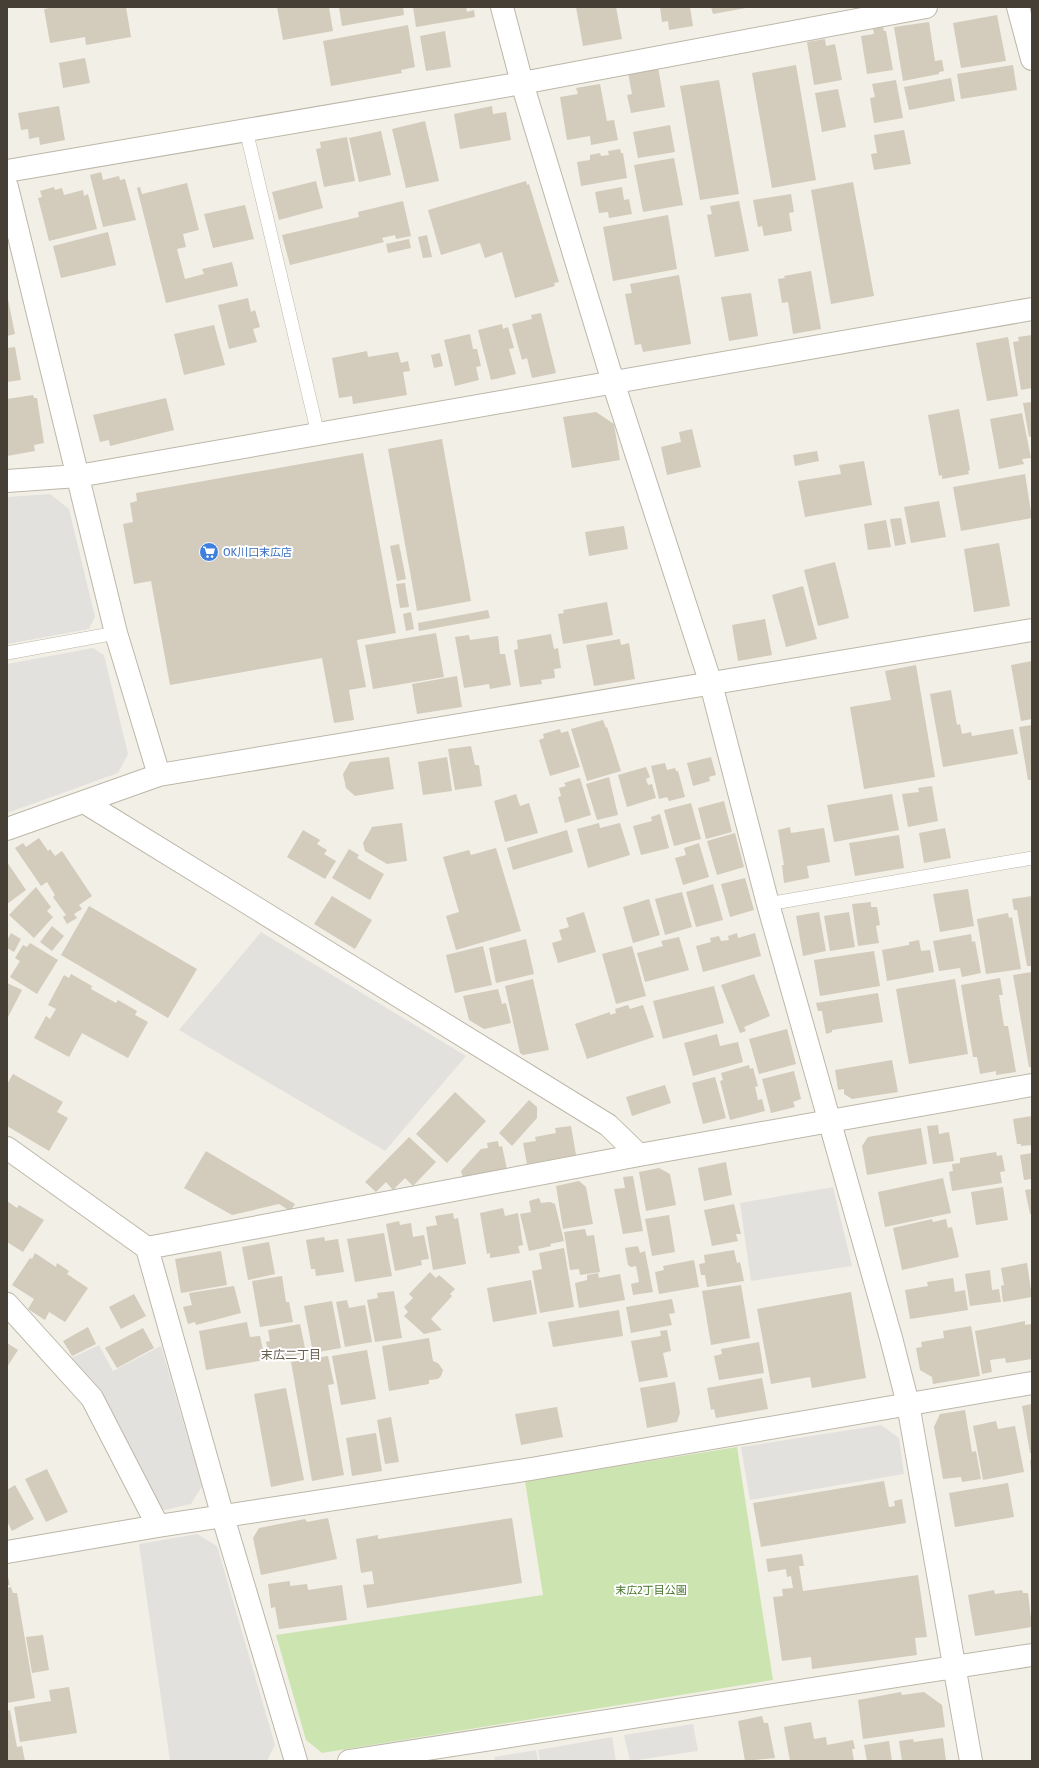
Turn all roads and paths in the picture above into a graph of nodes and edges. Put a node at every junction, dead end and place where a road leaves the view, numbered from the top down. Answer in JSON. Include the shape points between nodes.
{"nodes":[{"id":1,"x":502,"y":7,"type":"edge"},
{"id":2,"x":926,"y":7,"type":"edge"},
{"id":3,"x":1018,"y":7,"type":"edge"},
{"id":4,"x":1032,"y":59,"type":"edge"},
{"id":5,"x":522,"y":83,"type":"junction"},
{"id":6,"x":246,"y":130,"type":"junction"},
{"id":7,"x":7,"y":171,"type":"edge"},
{"id":8,"x":7,"y":187,"type":"edge"},
{"id":9,"x":1032,"y":309,"type":"edge"},
{"id":10,"x":613,"y":382,"type":"junction"},
{"id":11,"x":318,"y":434,"type":"junction"},
{"id":12,"x":78,"y":476,"type":"junction"},
{"id":13,"x":7,"y":481,"type":"edge"},
{"id":14,"x":1032,"y":630,"type":"edge"},
{"id":15,"x":116,"y":633,"type":"junction"},
{"id":16,"x":7,"y":653,"type":"edge"},
{"id":17,"x":712,"y":684,"type":"junction"},
{"id":18,"x":158,"y":775,"type":"junction"},
{"id":19,"x":84,"y":802,"type":"junction"},
{"id":20,"x":7,"y":830,"type":"edge"},
{"id":21,"x":1032,"y":858,"type":"edge"},
{"id":22,"x":768,"y":904,"type":"junction"},
{"id":23,"x":1032,"y":1085,"type":"edge"},
{"id":24,"x":830,"y":1120,"type":"junction"},
{"id":25,"x":7,"y":1148,"type":"edge"},
{"id":26,"x":639,"y":1155,"type":"junction"},
{"id":27,"x":147,"y":1248,"type":"junction"},
{"id":28,"x":7,"y":1304,"type":"edge"},
{"id":29,"x":1032,"y":1383,"type":"edge"},
{"id":30,"x":908,"y":1404,"type":"junction"},
{"id":31,"x":223,"y":1517,"type":"junction"},
{"id":32,"x":158,"y":1526,"type":"junction"},
{"id":33,"x":7,"y":1552,"type":"edge"},
{"id":34,"x":1032,"y":1655,"type":"edge"},
{"id":35,"x":954,"y":1668,"type":"junction"},
{"id":36,"x":296,"y":1761,"type":"edge"},
{"id":37,"x":349,"y":1761,"type":"edge"},
{"id":38,"x":971,"y":1761,"type":"edge"}],
"edges":[{"from":1,"to":5,"type":"street"},
{"from":2,"to":5,"type":"street"},
{"from":3,"to":4,"type":"street"},
{"from":5,"to":6,"type":"street"},
{"from":5,"to":10,"type":"street"},
{"from":6,"to":7,"type":"street"},
{"from":6,"to":11,"type":"lane"},
{"from":8,"to":12,"type":"street"},
{"from":9,"to":10,"type":"street"},
{"from":10,"to":11,"type":"street"},
{"from":10,"to":17,"type":"street"},
{"from":11,"to":12,"type":"street"},
{"from":12,"to":13,"type":"street"},
{"from":12,"to":15,"type":"street"},
{"from":14,"to":17,"type":"street"},
{"from":15,"to":16,"type":"lane"},
{"from":15,"to":18,"type":"street"},
{"from":17,"to":18,"type":"street"},
{"from":17,"to":22,"type":"street"},
{"from":18,"to":19,"type":"street"},
{"from":19,"to":20,"type":"street"},
{"from":19,"to":26,"type":"street","via":[[608,1125]]},
{"from":21,"to":22,"type":"lane"},
{"from":22,"to":24,"type":"street"},
{"from":23,"to":24,"type":"street"},
{"from":24,"to":26,"type":"street"},
{"from":24,"to":30,"type":"street"},
{"from":25,"to":27,"type":"street"},
{"from":26,"to":27,"type":"street"},
{"from":27,"to":31,"type":"street"},
{"from":28,"to":32,"type":"street","via":[[92,1398]]},
{"from":29,"to":30,"type":"street"},
{"from":30,"to":31,"type":"street","via":[[531,1469]]},
{"from":30,"to":35,"type":"street"},
{"from":31,"to":32,"type":"street"},
{"from":31,"to":36,"type":"street"},
{"from":32,"to":33,"type":"street"},
{"from":34,"to":35,"type":"street"},
{"from":35,"to":37,"type":"street"},
{"from":35,"to":38,"type":"street"}]}
